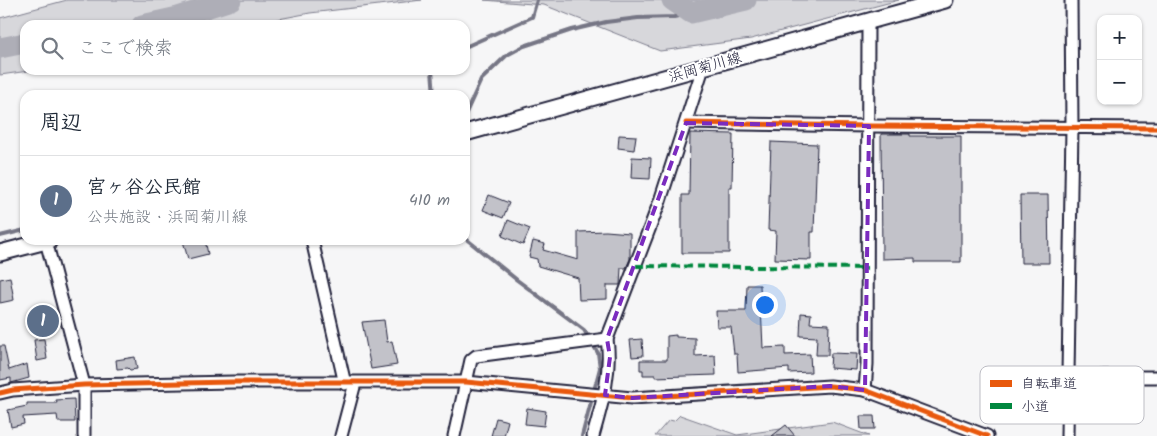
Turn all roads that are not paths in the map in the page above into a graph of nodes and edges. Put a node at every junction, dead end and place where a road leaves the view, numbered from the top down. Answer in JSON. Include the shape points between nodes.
{"nodes":[{"id":1,"x":945,"y":0,"type":"edge"},
{"id":2,"x":1071,"y":0,"type":"edge"},
{"id":3,"x":868,"y":21,"type":"junction"},
{"id":4,"x":703,"y":68,"type":"junction"},
{"id":5,"x":686,"y":122,"type":"junction"},
{"id":6,"x":869,"y":126,"type":"junction"},
{"id":7,"x":1072,"y":127,"type":"junction"},
{"id":8,"x":1157,"y":128,"type":"edge"},
{"id":9,"x":470,"y":133,"type":"edge"},
{"id":10,"x":30,"y":245,"type":"edge"},
{"id":11,"x":49,"y":245,"type":"edge"},
{"id":12,"x":313,"y":245,"type":"edge"},
{"id":13,"x":0,"y":253,"type":"edge"},
{"id":14,"x":607,"y":339,"type":"junction"},
{"id":15,"x":1068,"y":366,"type":"edge"},
{"id":16,"x":1144,"y":377,"type":"edge"},
{"id":17,"x":1157,"y":377,"type":"edge"},
{"id":18,"x":466,"y":382,"type":"junction"},
{"id":19,"x":350,"y":383,"type":"junction"},
{"id":20,"x":84,"y":385,"type":"junction"},
{"id":21,"x":865,"y":390,"type":"junction"},
{"id":22,"x":0,"y":393,"type":"edge"},
{"id":23,"x":605,"y":395,"type":"junction"},
{"id":24,"x":84,"y":436,"type":"edge"},
{"id":25,"x":341,"y":436,"type":"edge"},
{"id":26,"x":454,"y":436,"type":"edge"},
{"id":27,"x":593,"y":436,"type":"edge"},
{"id":28,"x":987,"y":436,"type":"edge"}],
"edges":[{"from":1,"to":3,"type":"main road","name":"浜岡菊川線"},
{"from":2,"to":7,"type":"street"},
{"from":3,"to":4,"type":"main road","name":"浜岡菊川線"},
{"from":3,"to":6,"type":"street"},
{"from":4,"to":5,"type":"street"},
{"from":4,"to":9,"type":"main road","name":"浜岡菊川線"},
{"from":5,"to":6,"type":"street"},
{"from":5,"to":14,"type":"street","via":[[660,201]]},
{"from":6,"to":7,"type":"street"},
{"from":6,"to":21,"type":"street"},
{"from":7,"to":8,"type":"street"},
{"from":7,"to":15,"type":"street"},
{"from":10,"to":13,"type":"main road"},
{"from":11,"to":20,"type":"street"},
{"from":12,"to":19,"type":"street"},
{"from":14,"to":18,"type":"street","via":[[476,356],[471,360]]},
{"from":14,"to":23,"type":"street","via":[[610,357]]},
{"from":16,"to":17,"type":"street"},
{"from":18,"to":19,"type":"street"},
{"from":18,"to":23,"type":"street"},
{"from":18,"to":26,"type":"street"},
{"from":19,"to":20,"type":"street"},
{"from":19,"to":25,"type":"street"},
{"from":20,"to":22,"type":"street"},
{"from":20,"to":24,"type":"street"},
{"from":21,"to":23,"type":"street","via":[[830,386],[632,398]]},
{"from":21,"to":28,"type":"street"},
{"from":23,"to":27,"type":"street"}]}
